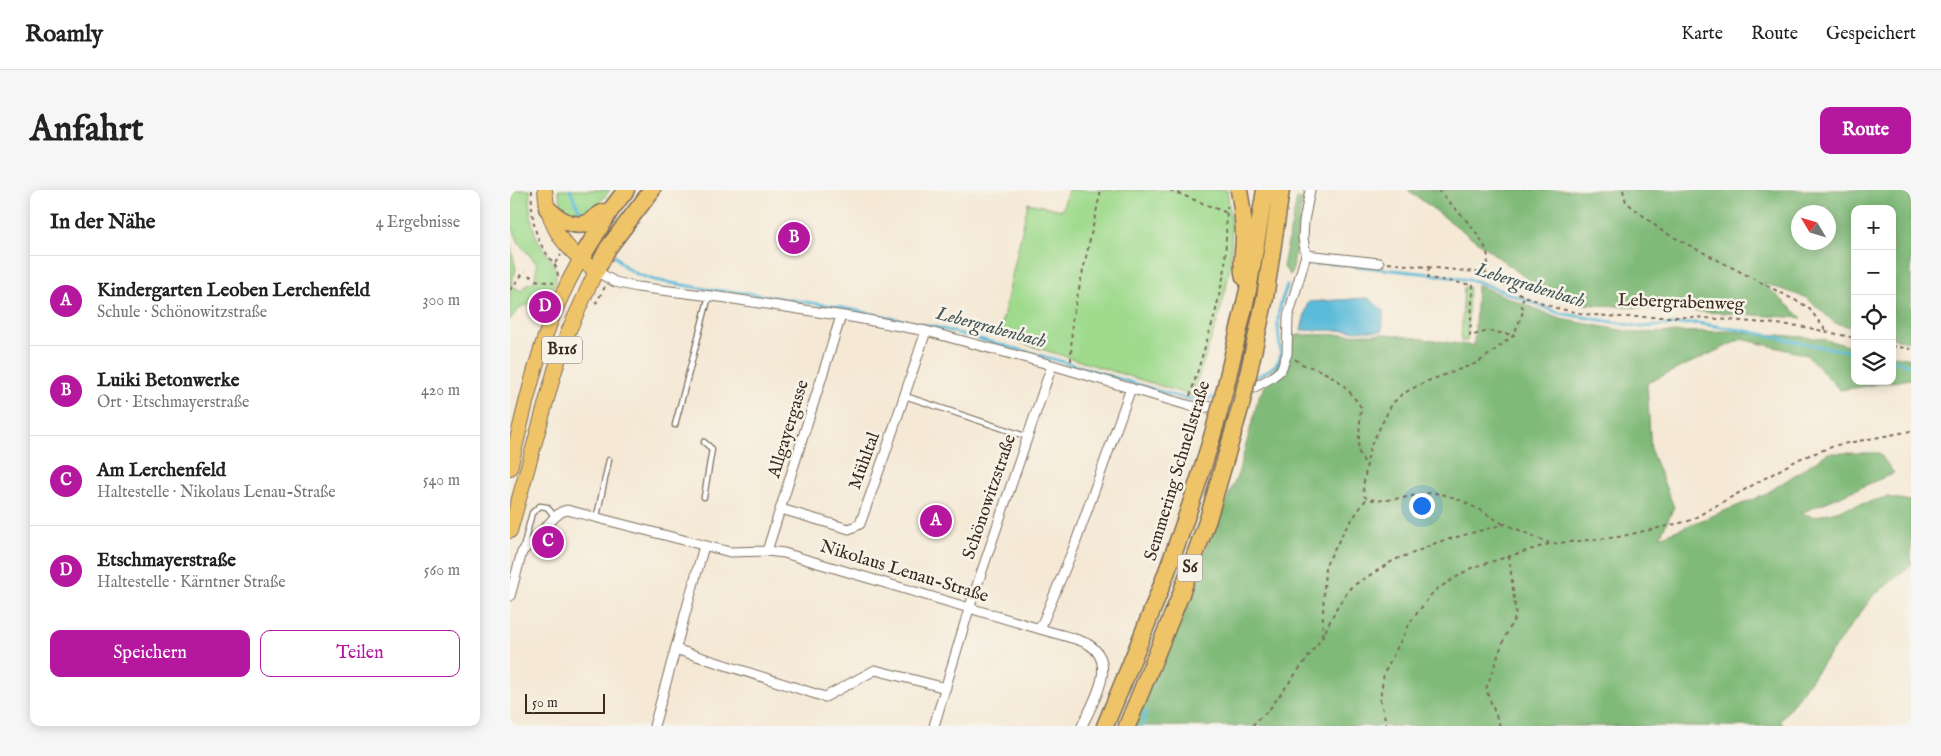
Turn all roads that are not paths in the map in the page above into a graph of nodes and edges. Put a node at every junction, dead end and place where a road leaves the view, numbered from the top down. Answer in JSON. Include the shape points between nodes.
{"nodes":[{"id":1,"x":545,"y":190,"type":"edge"},
{"id":2,"x":626,"y":190,"type":"edge"},
{"id":3,"x":652,"y":190,"type":"edge"},
{"id":4,"x":1239,"y":190,"type":"edge"},
{"id":5,"x":1265,"y":190,"type":"edge"},
{"id":6,"x":1281,"y":190,"type":"edge"},
{"id":7,"x":1310,"y":190,"type":"edge"},
{"id":8,"x":547,"y":208,"type":"junction"},
{"id":9,"x":610,"y":211,"type":"junction"},
{"id":10,"x":1306,"y":254,"type":"junction"},
{"id":11,"x":580,"y":260,"type":"junction"},
{"id":12,"x":1379,"y":263,"type":"road end"},
{"id":13,"x":596,"y":271,"type":"junction"},
{"id":14,"x":1248,"y":290,"type":"junction"},
{"id":15,"x":709,"y":296,"type":"junction"},
{"id":16,"x":841,"y":316,"type":"junction"},
{"id":17,"x":926,"y":331,"type":"junction"},
{"id":18,"x":1052,"y":365,"type":"junction"},
{"id":19,"x":1131,"y":388,"type":"junction"},
{"id":20,"x":905,"y":396,"type":"junction"},
{"id":21,"x":675,"y":425,"type":"dead end"},
{"id":22,"x":1028,"y":437,"type":"junction"},
{"id":23,"x":704,"y":442,"type":"dead end"},
{"id":24,"x":609,"y":460,"type":"dead end"},
{"id":25,"x":510,"y":468,"type":"edge"},
{"id":26,"x":704,"y":497,"type":"dead end"},
{"id":27,"x":781,"y":509,"type":"junction"},
{"id":28,"x":555,"y":516,"type":"junction"},
{"id":29,"x":597,"y":516,"type":"junction"},
{"id":30,"x":510,"y":531,"type":"edge"},
{"id":31,"x":704,"y":546,"type":"junction"},
{"id":32,"x":767,"y":551,"type":"junction"},
{"id":33,"x":522,"y":552,"type":"junction"},
{"id":34,"x":510,"y":596,"type":"edge"},
{"id":35,"x":969,"y":609,"type":"junction"},
{"id":36,"x":1040,"y":629,"type":"junction"},
{"id":37,"x":675,"y":649,"type":"junction"},
{"id":38,"x":946,"y":688,"type":"junction"},
{"id":39,"x":654,"y":726,"type":"edge"},
{"id":40,"x":934,"y":726,"type":"edge"},
{"id":41,"x":1082,"y":726,"type":"edge"},
{"id":42,"x":1105,"y":726,"type":"edge"},
{"id":43,"x":1127,"y":726,"type":"edge"}],
"edges":[{"from":1,"to":8,"type":"main road"},
{"from":2,"to":9,"type":"highway"},
{"from":3,"to":13,"type":"highway","via":[[608,248]]},
{"from":4,"to":14,"type":"highway","via":[[1243,210],[1242,271]]},
{"from":5,"to":14,"type":"highway","name":"Semmering Schnellstraße","number":"S6"},
{"from":6,"to":43,"type":"highway","number":"S6","bridge":true,"via":[[1265,298],[1242,405],[1208,519]]},
{"from":7,"to":10,"type":"street","via":[[1304,221]]},
{"from":8,"to":9,"type":"highway","via":[[558,218],[574,224],[588,223],[599,214]]},
{"from":8,"to":11,"type":"main road","via":[[560,239]]},
{"from":9,"to":11,"type":"highway"},
{"from":10,"to":12,"type":"street"},
{"from":10,"to":19,"type":"street","via":[[1288,317],[1287,354],[1280,370],[1271,378],[1206,408]]},
{"from":11,"to":13,"type":"main road"},
{"from":11,"to":25,"type":"main road","number":"B116","via":[[544,338]]},
{"from":13,"to":15,"type":"street","via":[[615,282],[637,287]]},
{"from":13,"to":30,"type":"main road","number":"B116","via":[[555,370]]},
{"from":14,"to":42,"type":"highway","name":"Semmering Schnellstraße","number":"S6","bridge":true,"via":[[1203,471],[1157,600]]},
{"from":15,"to":16,"type":"street"},
{"from":15,"to":21,"type":"lane"},
{"from":16,"to":17,"type":"street"},
{"from":16,"to":27,"type":"street","name":"Allgayergasse"},
{"from":17,"to":18,"type":"street"},
{"from":17,"to":20,"type":"street","name":"Mühltal"},
{"from":18,"to":19,"type":"street"},
{"from":18,"to":22,"type":"street","name":"Schönowitzstraße"},
{"from":19,"to":36,"type":"street","via":[[1074,547]]},
{"from":20,"to":22,"type":"lane"},
{"from":20,"to":27,"type":"street","name":"Mühltal","via":[[860,524],[849,529]]},
{"from":22,"to":35,"type":"street","name":"Schönowitzstraße"},
{"from":23,"to":26,"type":"lane","via":[[712,449]]},
{"from":24,"to":29,"type":"lane"},
{"from":27,"to":32,"type":"street","name":"Allgayergasse"},
{"from":28,"to":29,"type":"street","name":"Nikolaus Lenau-Straße","via":[[567,510]]},
{"from":28,"to":33,"type":"street"},
{"from":28,"to":33,"type":"lane","via":[[540,506],[532,513]]},
{"from":29,"to":31,"type":"street","name":"Nikolaus Lenau-Straße"},
{"from":31,"to":32,"type":"street","name":"Nikolaus Lenau-Straße","via":[[730,552]]},
{"from":31,"to":37,"type":"street"},
{"from":32,"to":35,"type":"street","name":"Nikolaus Lenau-Straße","via":[[794,556]]},
{"from":33,"to":34,"type":"street"},
{"from":35,"to":36,"type":"street","name":"Nikolaus Lenau-Straße"},
{"from":35,"to":38,"type":"street","name":"Schönowitzstraße"},
{"from":36,"to":41,"type":"street","name":"Nikolaus Lenau-Straße","via":[[1088,644],[1101,657],[1104,675]]},
{"from":37,"to":38,"type":"street","via":[[825,697],[875,670]]},
{"from":37,"to":39,"type":"street"},
{"from":38,"to":40,"type":"street","name":"Schönowitzstraße"}]}
